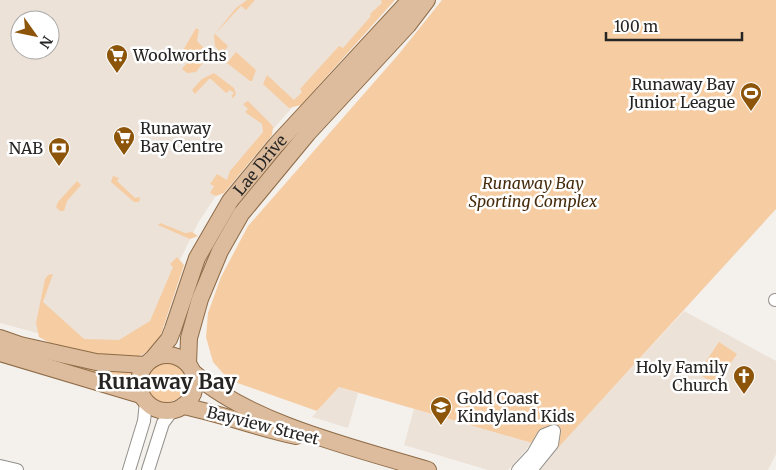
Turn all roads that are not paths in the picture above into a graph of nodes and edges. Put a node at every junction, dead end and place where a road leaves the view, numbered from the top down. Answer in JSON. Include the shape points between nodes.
{"nodes":[{"id":1,"x":410,"y":0,"type":"edge"},
{"id":2,"x":427,"y":0,"type":"edge"},
{"id":3,"x":200,"y":250,"type":"junction"},
{"id":4,"x":210,"y":270,"type":"junction"},
{"id":5,"x":0,"y":338,"type":"edge"},
{"id":6,"x":0,"y":353,"type":"edge"},
{"id":7,"x":150,"y":361,"type":"junction"},
{"id":8,"x":192,"y":369,"type":"junction"},
{"id":9,"x":144,"y":398,"type":"junction"},
{"id":10,"x":178,"y":408,"type":"junction"},
{"id":11,"x":343,"y":445,"type":"junction"},
{"id":12,"x":0,"y":466,"type":"edge"},
{"id":13,"x":17,"y":470,"type":"edge"},
{"id":14,"x":129,"y":470,"type":"edge"},
{"id":15,"x":148,"y":470,"type":"edge"},
{"id":16,"x":428,"y":470,"type":"edge"},
{"id":17,"x":518,"y":470,"type":"edge"},
{"id":18,"x":531,"y":470,"type":"edge"}],
"edges":[{"from":1,"to":3,"type":"main road","name":"Lae Drive","via":[[270,152],[230,202]]},
{"from":2,"to":4,"type":"main road","name":"Lae Drive","via":[[259,190],[233,226]]},
{"from":3,"to":4,"type":"main road"},
{"from":3,"to":7,"type":"main road","name":"Lae Drive","via":[[169,339]]},
{"from":4,"to":8,"type":"main road","name":"Lae Drive","via":[[192,322]]},
{"from":5,"to":7,"type":"main road","via":[[96,362]]},
{"from":6,"to":9,"type":"main road"},
{"from":7,"to":8,"type":"main road","via":[[172,355]]},
{"from":7,"to":9,"type":"main road","via":[[139,379]]},
{"from":8,"to":10,"type":"main road","via":[[193,395]]},
{"from":8,"to":11,"type":"main road","name":"Bayview Street","via":[[209,387],[260,414]]},
{"from":9,"to":10,"type":"main road","via":[[158,410]]},
{"from":9,"to":14,"type":"street","via":[[144,421]]},
{"from":10,"to":11,"type":"main road","name":"Bayview Street","via":[[211,411],[274,431]]},
{"from":10,"to":15,"type":"street","via":[[163,422]]},
{"from":11,"to":16,"type":"main road","name":"Bayview Street"},
{"from":12,"to":13,"type":"street"},
{"from":17,"to":18,"type":"street","via":[[544,435],[554,431],[552,444]]}]}
